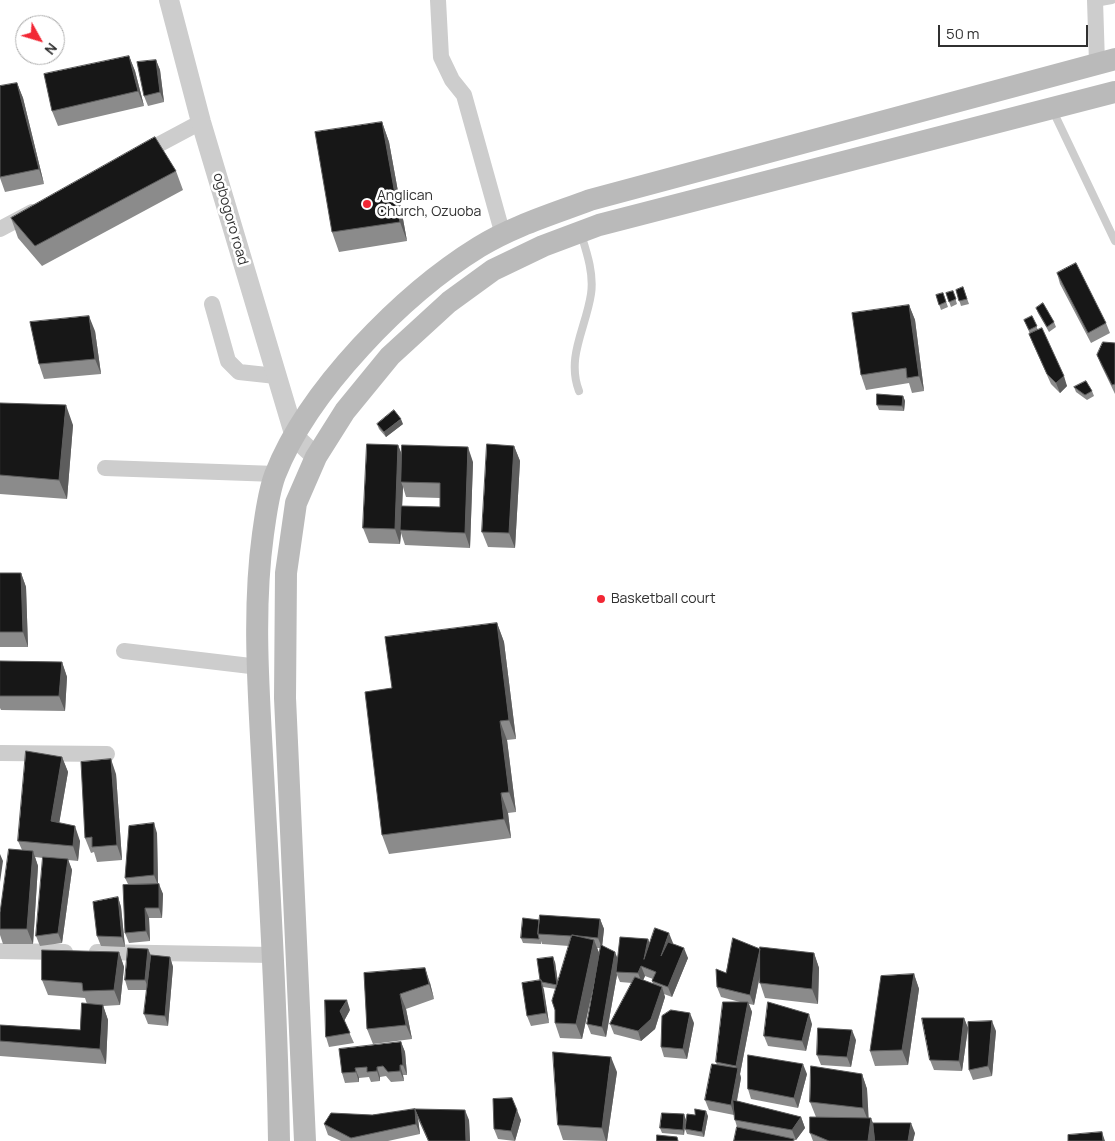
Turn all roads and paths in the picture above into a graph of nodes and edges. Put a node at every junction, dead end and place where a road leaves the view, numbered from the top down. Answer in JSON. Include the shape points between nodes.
{"nodes":[{"id":1,"x":168,"y":0,"type":"edge"},
{"id":2,"x":438,"y":0,"type":"edge"},
{"id":3,"x":1112,"y":0,"type":"edge"},
{"id":4,"x":1095,"y":1,"type":"edge"},
{"id":5,"x":1106,"y":61,"type":"edge"},
{"id":6,"x":1115,"y":92,"type":"edge"},
{"id":7,"x":1052,"y":110,"type":"junction"},
{"id":8,"x":201,"y":122,"type":"junction"},
{"id":9,"x":131,"y":159,"type":"edge"},
{"id":10,"x":44,"y":206,"type":"edge"},
{"id":11,"x":0,"y":229,"type":"edge"},
{"id":12,"x":581,"y":232,"type":"junction"},
{"id":13,"x":504,"y":235,"type":"junction"},
{"id":14,"x":1115,"y":241,"type":"edge"},
{"id":15,"x":212,"y":304,"type":"dead end"},
{"id":16,"x":276,"y":376,"type":"junction"},
{"id":17,"x":579,"y":392,"type":"dead end"},
{"id":18,"x":295,"y":437,"type":"junction"},
{"id":19,"x":316,"y":457,"type":"junction"},
{"id":20,"x":105,"y":468,"type":"dead end"},
{"id":21,"x":276,"y":474,"type":"junction"},
{"id":22,"x":124,"y":651,"type":"dead end"},
{"id":23,"x":259,"y":666,"type":"junction"},
{"id":24,"x":0,"y":753,"type":"edge"},
{"id":25,"x":107,"y":754,"type":"dead end"},
{"id":26,"x":0,"y":951,"type":"edge"},
{"id":27,"x":272,"y":955,"type":"junction"},
{"id":28,"x":279,"y":1141,"type":"edge"},
{"id":29,"x":305,"y":1141,"type":"edge"}],
"edges":[{"from":1,"to":8,"type":"street","name":"ogbogoro road"},
{"from":2,"to":13,"type":"street","via":[[441,58],[464,96]]},
{"from":3,"to":4,"type":"lane"},
{"from":4,"to":5,"type":"street"},
{"from":5,"to":13,"type":"main road","via":[[590,200]]},
{"from":6,"to":7,"type":"main road"},
{"from":7,"to":12,"type":"main road"},
{"from":7,"to":14,"type":"lane"},
{"from":8,"to":9,"type":"street"},
{"from":8,"to":16,"type":"street","name":"ogbogoro road"},
{"from":10,"to":11,"type":"street"},
{"from":12,"to":17,"type":"lane","via":[[589,261],[591,293],[575,355],[574,379]]},
{"from":12,"to":19,"type":"main road","via":[[493,270],[449,302],[390,356],[345,411]]},
{"from":13,"to":18,"type":"main road","via":[[431,280],[372,334],[321,394]]},
{"from":15,"to":16,"type":"street","via":[[228,361],[239,372]]},
{"from":16,"to":18,"type":"street","name":"ogbogoro road"},
{"from":18,"to":19,"type":"street"},
{"from":18,"to":21,"type":"main road"},
{"from":19,"to":29,"type":"main road","via":[[296,503],[286,573],[285,698]]},
{"from":20,"to":21,"type":"street"},
{"from":21,"to":23,"type":"main road","via":[[268,502],[258,571]]},
{"from":22,"to":23,"type":"street"},
{"from":23,"to":27,"type":"main road"},
{"from":24,"to":25,"type":"street"},
{"from":26,"to":27,"type":"street"},
{"from":27,"to":28,"type":"main road"}]}
